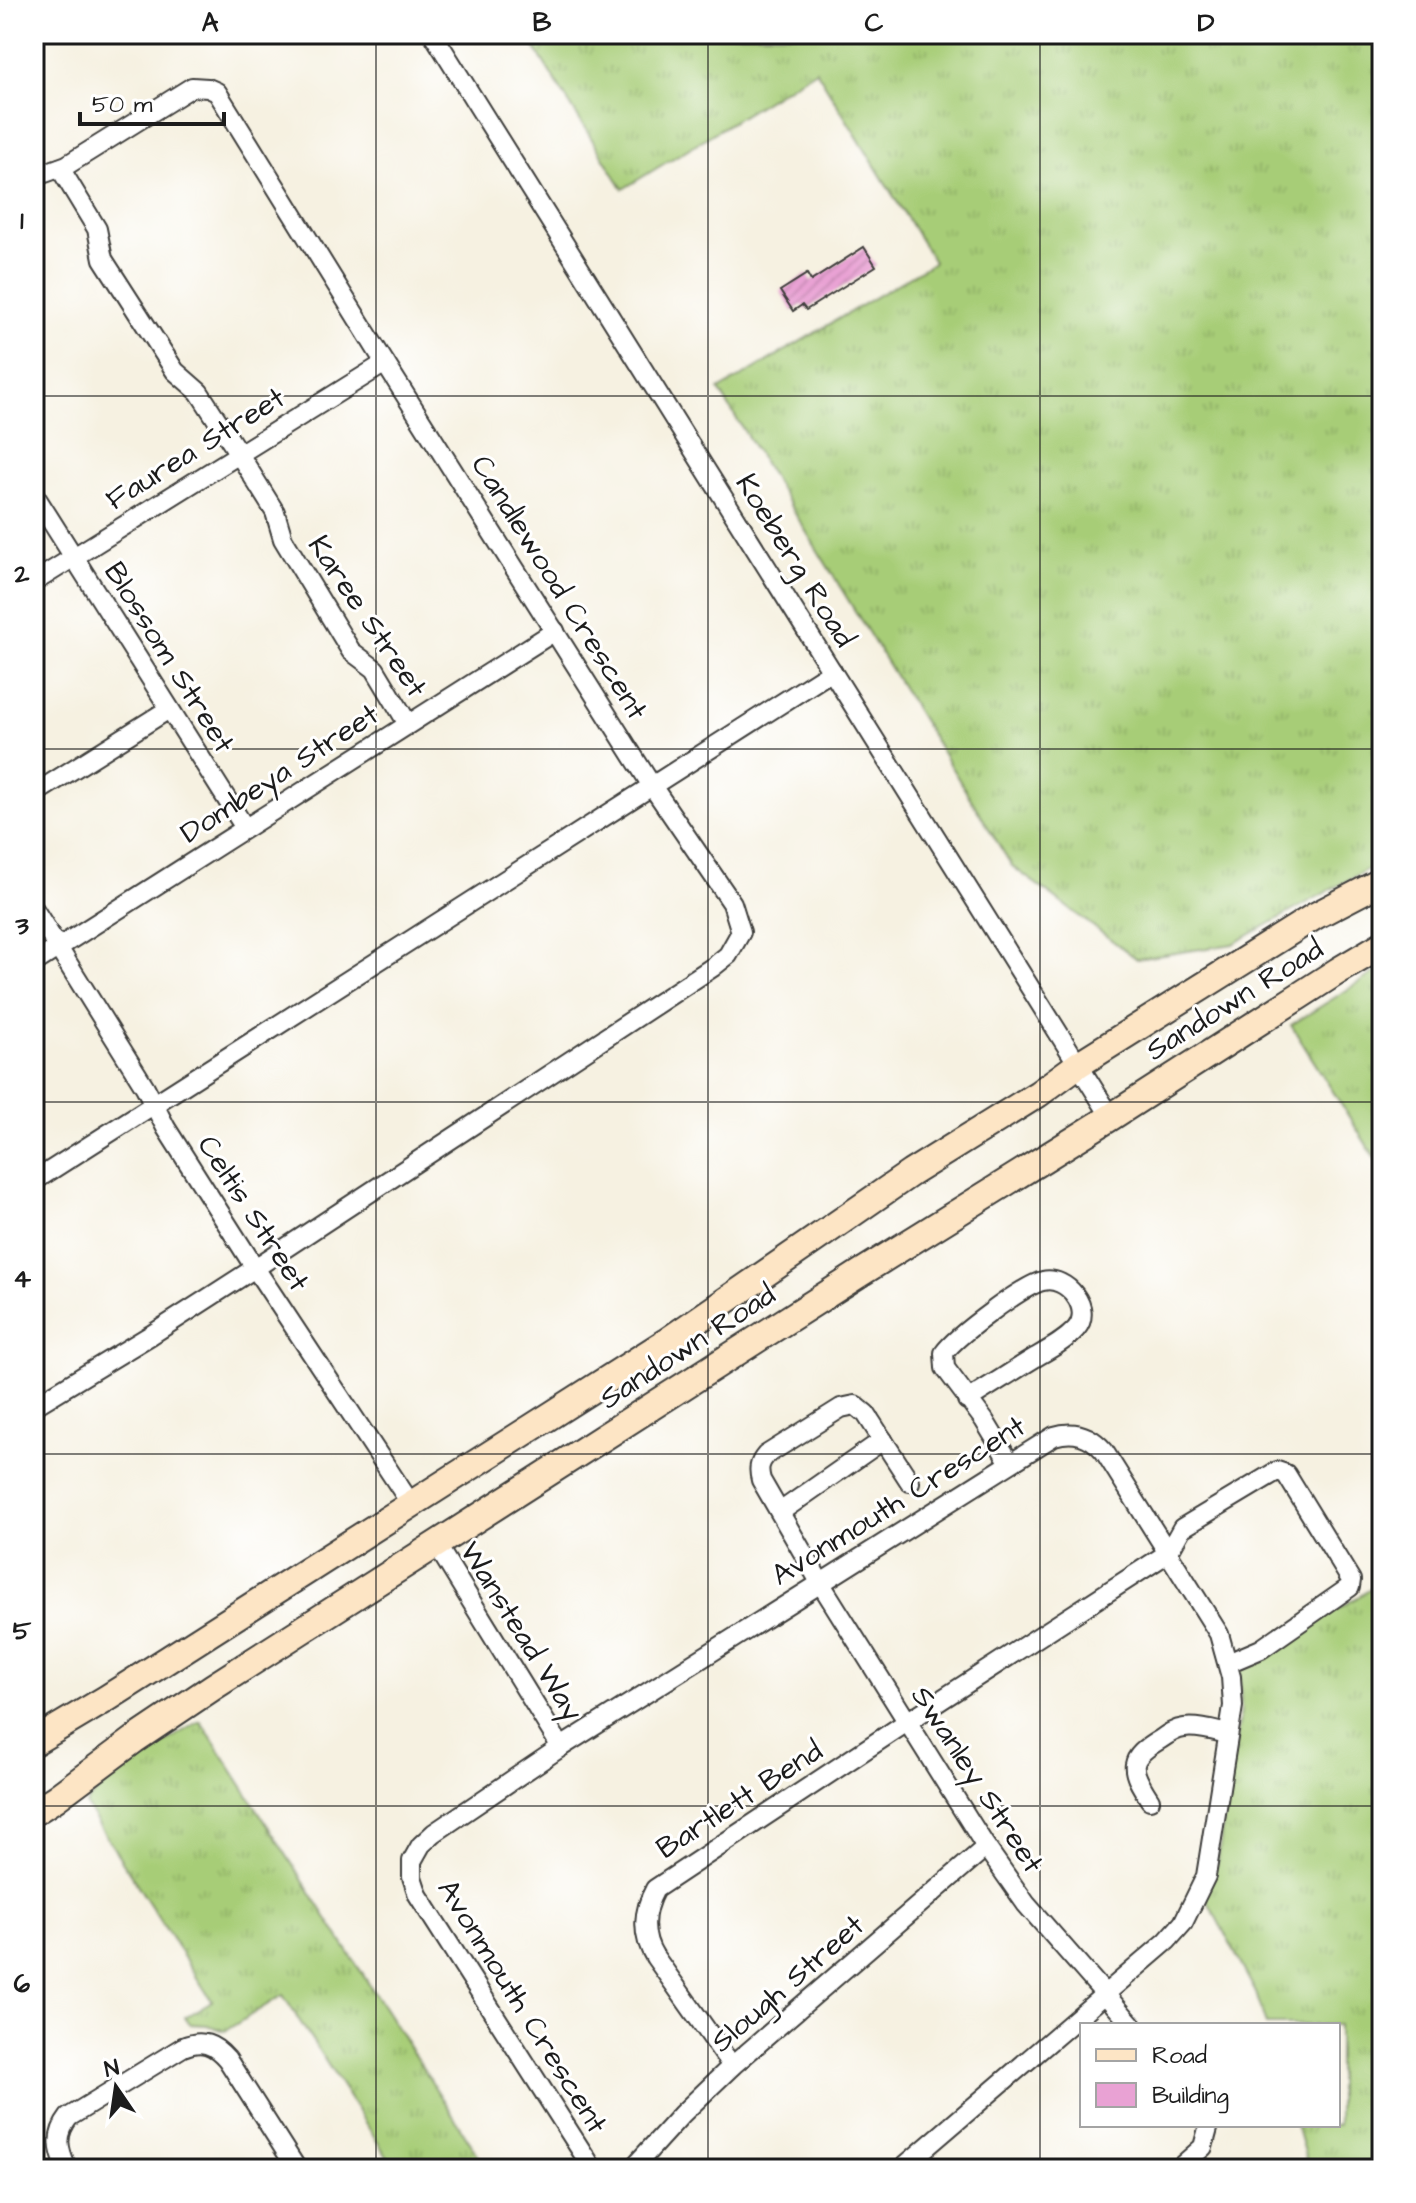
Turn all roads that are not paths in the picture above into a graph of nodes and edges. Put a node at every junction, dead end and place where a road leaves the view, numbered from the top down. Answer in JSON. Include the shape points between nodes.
{"nodes":[{"id":1,"x":433,"y":34,"type":"edge"},
{"id":2,"x":60,"y":168,"type":"junction"},
{"id":3,"x":34,"y":177,"type":"edge"},
{"id":4,"x":385,"y":363,"type":"junction"},
{"id":5,"x":239,"y":454,"type":"junction"},
{"id":6,"x":34,"y":494,"type":"edge"},
{"id":7,"x":73,"y":557,"type":"junction"},
{"id":8,"x":34,"y":582,"type":"edge"},
{"id":9,"x":555,"y":631,"type":"junction"},
{"id":10,"x":832,"y":671,"type":"junction"},
{"id":11,"x":169,"y":709,"type":"junction"},
{"id":12,"x":408,"y":724,"type":"junction"},
{"id":13,"x":652,"y":786,"type":"junction"},
{"id":14,"x":34,"y":794,"type":"edge"},
{"id":15,"x":245,"y":828,"type":"junction"},
{"id":16,"x":1382,"y":881,"type":"edge"},
{"id":17,"x":34,"y":909,"type":"edge"},
{"id":18,"x":1382,"y":945,"type":"edge"},
{"id":19,"x":58,"y":948,"type":"junction"},
{"id":20,"x":34,"y":963,"type":"edge"},
{"id":21,"x":1079,"y":1064,"type":"junction"},
{"id":22,"x":154,"y":1105,"type":"junction"},
{"id":23,"x":1111,"y":1117,"type":"junction"},
{"id":24,"x":34,"y":1181,"type":"edge"},
{"id":25,"x":255,"y":1268,"type":"junction"},
{"id":26,"x":967,"y":1400,"type":"junction"},
{"id":27,"x":34,"y":1406,"type":"edge"},
{"id":28,"x":883,"y":1440,"type":"junction"},
{"id":29,"x":1010,"y":1463,"type":"junction"},
{"id":30,"x":910,"y":1482,"type":"dead end"},
{"id":31,"x":411,"y":1504,"type":"junction"},
{"id":32,"x":780,"y":1512,"type":"junction"},
{"id":33,"x":436,"y":1544,"type":"junction"},
{"id":34,"x":1168,"y":1553,"type":"junction"},
{"id":35,"x":821,"y":1584,"type":"junction"},
{"id":36,"x":1228,"y":1663,"type":"junction"},
{"id":37,"x":907,"y":1722,"type":"junction"},
{"id":38,"x":1228,"y":1734,"type":"junction"},
{"id":39,"x":34,"y":1742,"type":"edge"},
{"id":40,"x":561,"y":1747,"type":"junction"},
{"id":41,"x":1150,"y":1800,"type":"dead end"},
{"id":42,"x":34,"y":1812,"type":"edge"},
{"id":43,"x":986,"y":1847,"type":"junction"},
{"id":44,"x":1104,"y":1994,"type":"junction"},
{"id":45,"x":1130,"y":2023,"type":"edge"},
{"id":46,"x":732,"y":2066,"type":"junction"},
{"id":47,"x":1208,"y":2127,"type":"edge"},
{"id":48,"x":67,"y":2169,"type":"edge"},
{"id":49,"x":297,"y":2169,"type":"edge"},
{"id":50,"x":593,"y":2169,"type":"edge"},
{"id":51,"x":632,"y":2169,"type":"edge"},
{"id":52,"x":901,"y":2169,"type":"edge"},
{"id":53,"x":1178,"y":2169,"type":"edge"}],
"edges":[{"from":1,"to":10,"type":"street","name":"Koeberg Road"},
{"from":2,"to":3,"type":"street","name":"Candlewood Crescent"},
{"from":2,"to":4,"type":"street","name":"Candlewood Crescent","via":[[192,87],[217,92]]},
{"from":2,"to":5,"type":"street","name":"Karee Street","via":[[97,229],[103,259],[175,371],[199,392]]},
{"from":4,"to":5,"type":"street","name":"Faurea Street"},
{"from":4,"to":9,"type":"street","name":"Candlewood Crescent"},
{"from":5,"to":7,"type":"street","name":"Faurea Street"},
{"from":5,"to":12,"type":"street","name":"Karee Street","via":[[351,651],[375,669]]},
{"from":6,"to":7,"type":"street","name":"Blossom Street"},
{"from":7,"to":8,"type":"street","name":"Faurea Street"},
{"from":7,"to":11,"type":"street","name":"Blossom Street"},
{"from":9,"to":12,"type":"street","name":"Dombeya Street"},
{"from":9,"to":13,"type":"street","name":"Candlewood Crescent"},
{"from":10,"to":13,"type":"street"},
{"from":10,"to":21,"type":"street","name":"Koeberg Road"},
{"from":11,"to":14,"type":"street"},
{"from":11,"to":15,"type":"street","name":"Blossom Street"},
{"from":12,"to":15,"type":"street","name":"Dombeya Street"},
{"from":13,"to":22,"type":"street"},
{"from":13,"to":25,"type":"street","name":"Candlewood Crescent","via":[[732,903],[741,932],[728,955]]},
{"from":15,"to":19,"type":"street","name":"Dombeya Street"},
{"from":16,"to":21,"type":"main road","name":"Sandown Road","via":[[1315,916]]},
{"from":17,"to":19,"type":"street","name":"Celtis Street"},
{"from":18,"to":23,"type":"main road","name":"Sandown Road"},
{"from":19,"to":20,"type":"street","name":"Dombeya Street"},
{"from":19,"to":22,"type":"street","name":"Celtis Street"},
{"from":21,"to":23,"type":"street","name":"Koeberg Road"},
{"from":21,"to":31,"type":"main road","name":"Sandown Road","via":[[666,1342]]},
{"from":22,"to":24,"type":"street"},
{"from":22,"to":25,"type":"street","name":"Celtis Street"},
{"from":23,"to":33,"type":"main road","name":"Sandown Road"},
{"from":25,"to":27,"type":"street","name":"Candlewood Crescent"},
{"from":25,"to":31,"type":"street","name":"Celtis Street"},
{"from":26,"to":26,"type":"street","via":[[945,1368],[948,1347],[1040,1281],[1052,1279],[1076,1295],[1082,1315],[1079,1326]]},
{"from":26,"to":29,"type":"street"},
{"from":28,"to":30,"type":"street"},
{"from":28,"to":32,"type":"street"},
{"from":28,"to":32,"type":"street","name":"Swanley Street","via":[[866,1414],[848,1405],[766,1455],[758,1470]]},
{"from":29,"to":34,"type":"street","name":"Avonmouth Crescent","via":[[1059,1434],[1079,1433],[1092,1440]]},
{"from":29,"to":35,"type":"street","name":"Avonmouth Crescent"},
{"from":31,"to":39,"type":"main road","name":"Sandown Road"},
{"from":32,"to":35,"type":"street","name":"Swanley Street"},
{"from":33,"to":40,"type":"street","name":"Wanstead Way"},
{"from":33,"to":42,"type":"main road","name":"Sandown Road","via":[[147,1731]]},
{"from":34,"to":36,"type":"street","name":"Avonmouth Crescent","via":[[1219,1634]]},
{"from":34,"to":36,"type":"street","via":[[1182,1528],[1277,1471],[1286,1474],[1351,1580],[1350,1587],[1261,1649]]},
{"from":34,"to":37,"type":"street"},
{"from":35,"to":37,"type":"street","name":"Swanley Street"},
{"from":35,"to":40,"type":"street","name":"Avonmouth Crescent"},
{"from":36,"to":38,"type":"street","name":"Avonmouth Crescent","via":[[1233,1706]]},
{"from":37,"to":43,"type":"street","name":"Swanley Street"},
{"from":37,"to":46,"type":"street","name":"Bartlett Bend","via":[[662,1883],[650,1898],[645,1916],[648,1944]]},
{"from":38,"to":41,"type":"street","via":[[1183,1728],[1143,1749],[1136,1775]]},
{"from":38,"to":44,"type":"street","name":"Avonmouth Crescent","via":[[1206,1876],[1197,1897],[1167,1941]]},
{"from":40,"to":50,"type":"street","name":"Avonmouth Crescent","via":[[434,1833],[416,1852],[411,1868],[418,1895]]},
{"from":43,"to":44,"type":"street","name":"Swanley Street","via":[[1026,1904]]},
{"from":43,"to":46,"type":"street","name":"Slough Street"},
{"from":44,"to":45,"type":"street","name":"Swanley Street"},
{"from":44,"to":52,"type":"street","name":"Avonmouth Crescent"},
{"from":46,"to":51,"type":"street","name":"Slough Street"},
{"from":47,"to":53,"type":"street","via":[[1203,2147]]},
{"from":48,"to":49,"type":"street","via":[[58,2140],[69,2117],[183,2047],[202,2042],[227,2059]]}]}
